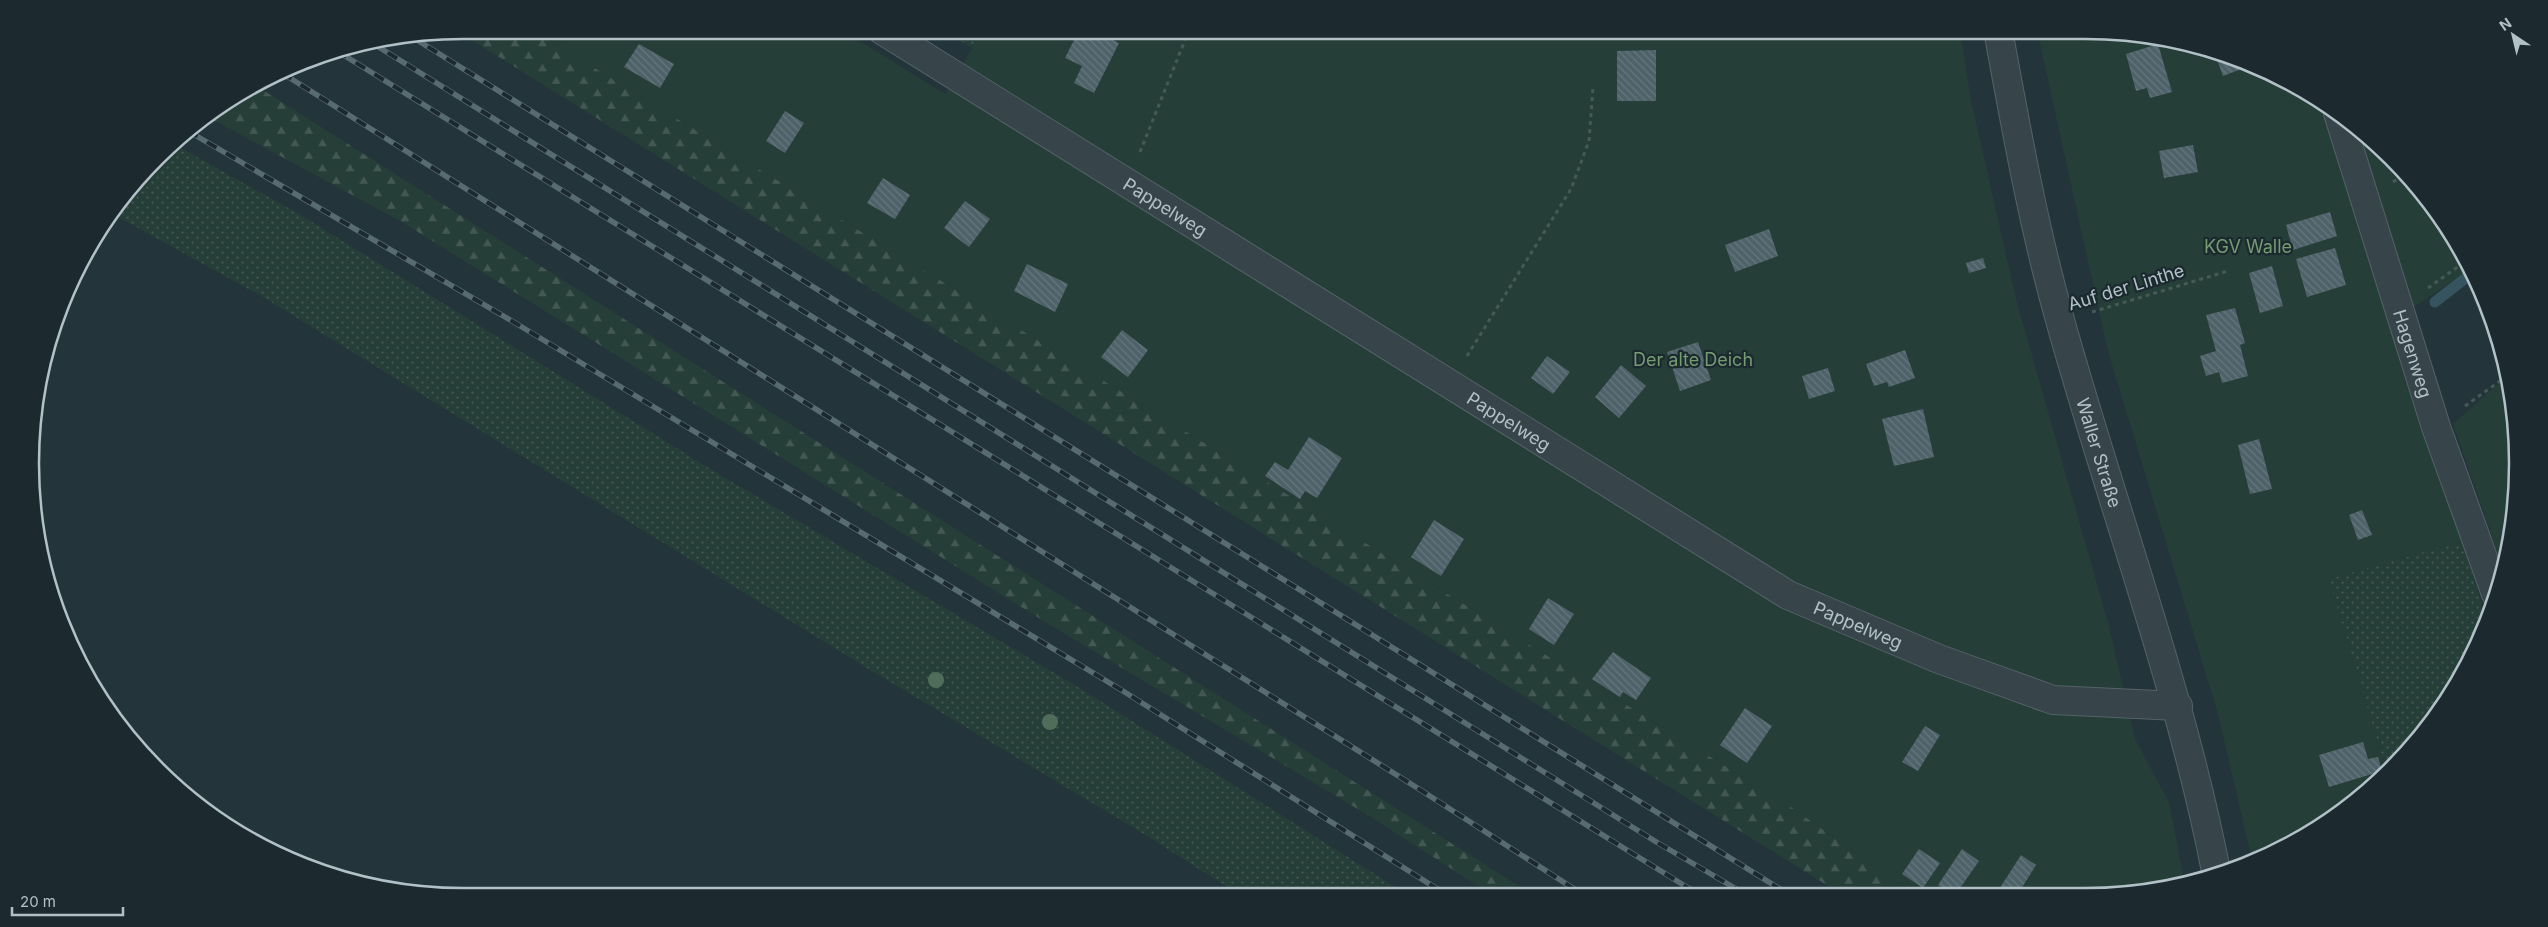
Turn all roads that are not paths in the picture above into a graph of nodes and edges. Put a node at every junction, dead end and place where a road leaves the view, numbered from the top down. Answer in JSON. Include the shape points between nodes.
{"nodes":[{"id":1,"x":896,"y":39,"type":"edge"},
{"id":2,"x":2000,"y":39,"type":"edge"},
{"id":3,"x":2342,"y":126,"type":"edge"},
{"id":4,"x":2492,"y":583,"type":"edge"},
{"id":5,"x":2178,"y":706,"type":"junction"},
{"id":6,"x":2215,"y":868,"type":"edge"}],
"edges":[{"from":1,"to":5,"type":"street","name":"Pappelweg","via":[[1788,595],[1939,659],[2053,700]]},
{"from":2,"to":5,"type":"street","name":"Waller Straße","via":[[2034,221],[2060,322]]},
{"from":3,"to":4,"type":"street","name":"Hagenweg","via":[[2436,427]]},
{"from":5,"to":6,"type":"street","name":"Waller Straße"}]}
